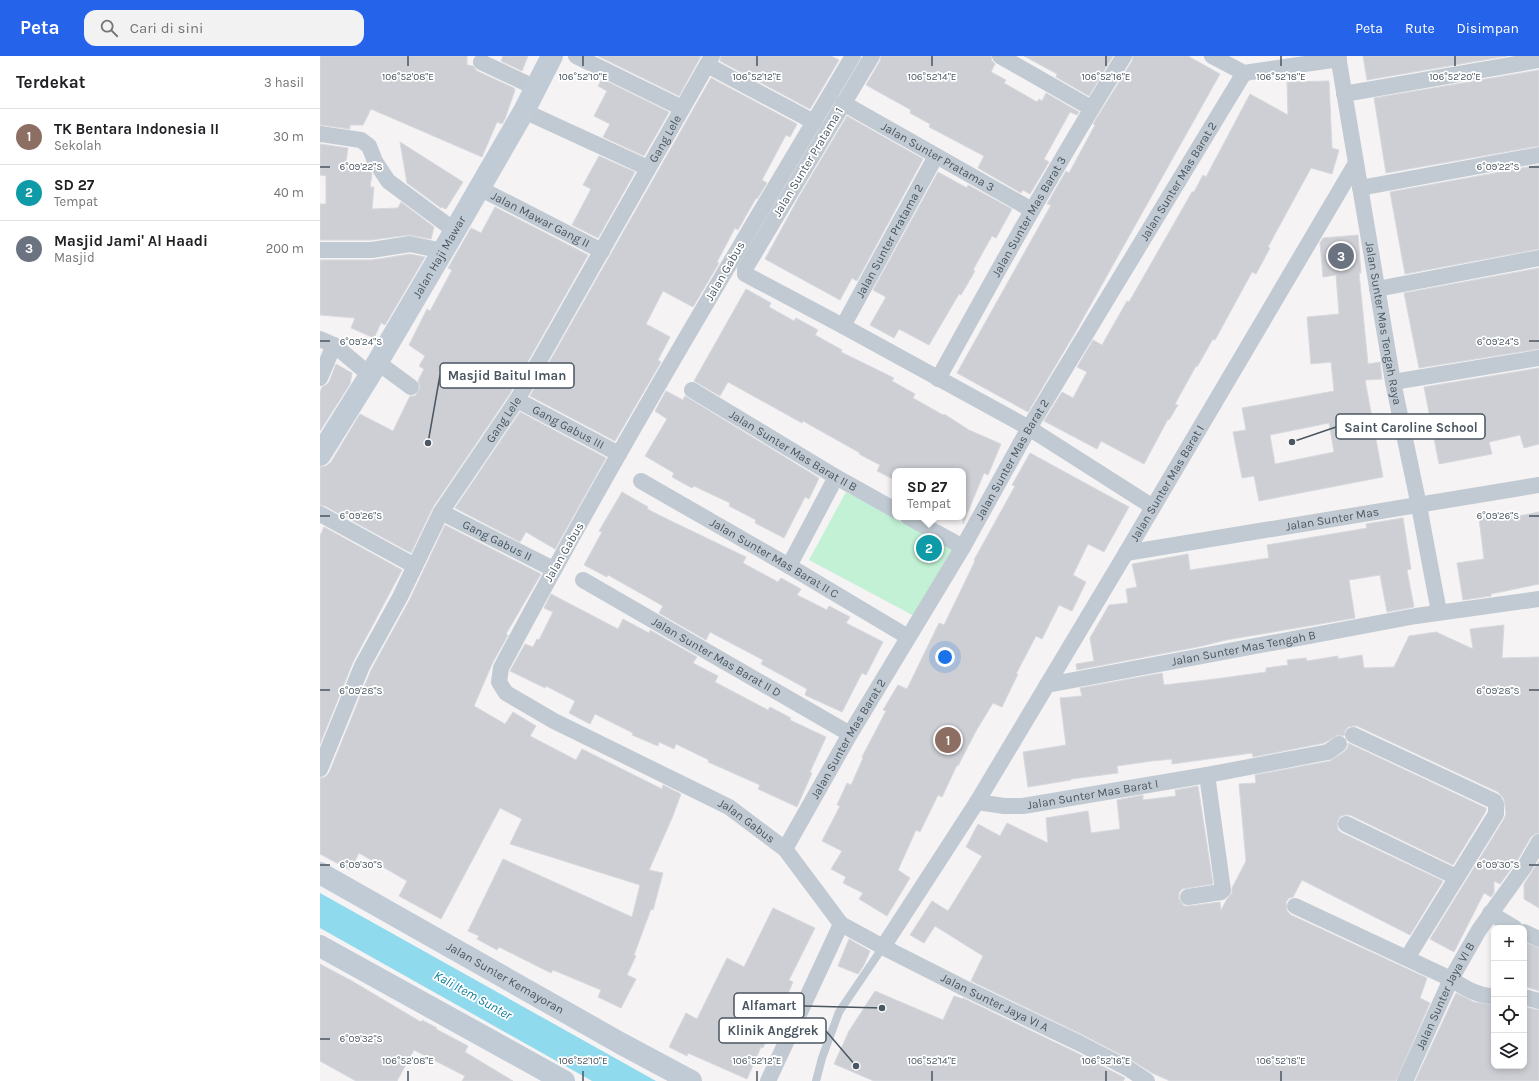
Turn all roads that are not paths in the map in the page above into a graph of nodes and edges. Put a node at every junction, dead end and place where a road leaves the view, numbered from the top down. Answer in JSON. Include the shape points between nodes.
{"nodes":[{"id":1,"x":552,"y":56,"type":"edge"},
{"id":2,"x":576,"y":56,"type":"edge"},
{"id":3,"x":851,"y":56,"type":"edge"},
{"id":4,"x":872,"y":56,"type":"edge"},
{"id":5,"x":1000,"y":56,"type":"edge"},
{"id":6,"x":1124,"y":56,"type":"edge"},
{"id":7,"x":1212,"y":56,"type":"edge"},
{"id":8,"x":1339,"y":58,"type":"edge"},
{"id":9,"x":709,"y":60,"type":"edge"},
{"id":10,"x":1539,"y":60,"type":"edge"},
{"id":11,"x":481,"y":62,"type":"dead end"},
{"id":12,"x":1244,"y":73,"type":"junction"},
{"id":13,"x":536,"y":88,"type":"junction"},
{"id":14,"x":1344,"y":94,"type":"junction"},
{"id":15,"x":843,"y":103,"type":"junction"},
{"id":16,"x":682,"y":108,"type":"junction"},
{"id":17,"x":1091,"y":108,"type":"junction"},
{"id":18,"x":524,"y":111,"type":"junction"},
{"id":19,"x":814,"y":122,"type":"junction"},
{"id":20,"x":320,"y":134,"type":"edge"},
{"id":21,"x":1539,"y":155,"type":"edge"},
{"id":22,"x":936,"y":156,"type":"junction"},
{"id":23,"x":1356,"y":163,"type":"junction"},
{"id":24,"x":648,"y":168,"type":"junction"},
{"id":25,"x":479,"y":188,"type":"junction"},
{"id":26,"x":1360,"y":188,"type":"junction"},
{"id":27,"x":1032,"y":210,"type":"junction"},
{"id":28,"x":454,"y":230,"type":"junction"},
{"id":29,"x":320,"y":250,"type":"edge"},
{"id":30,"x":443,"y":251,"type":"junction"},
{"id":31,"x":602,"y":251,"type":"junction"},
{"id":32,"x":1539,"y":258,"type":"edge"},
{"id":33,"x":1378,"y":289,"type":"junction"},
{"id":34,"x":843,"y":326,"type":"junction"},
{"id":35,"x":327,"y":342,"type":"edge"},
{"id":36,"x":1539,"y":358,"type":"edge"},
{"id":37,"x":373,"y":368,"type":"junction"},
{"id":38,"x":320,"y":378,"type":"edge"},
{"id":39,"x":938,"y":379,"type":"junction"},
{"id":40,"x":1393,"y":382,"type":"junction"},
{"id":41,"x":412,"y":387,"type":"dead end"},
{"id":42,"x":692,"y":390,"type":"dead end"},
{"id":43,"x":517,"y":400,"type":"junction"},
{"id":44,"x":1029,"y":428,"type":"junction"},
{"id":45,"x":320,"y":454,"type":"edge"},
{"id":46,"x":619,"y":454,"type":"junction"},
{"id":47,"x":836,"y":477,"type":"junction"},
{"id":48,"x":641,"y":481,"type":"dead end"},
{"id":49,"x":1539,"y":485,"type":"edge"},
{"id":50,"x":1419,"y":506,"type":"junction"},
{"id":51,"x":1153,"y":507,"type":"junction"},
{"id":52,"x":892,"y":508,"type":"edge"},
{"id":53,"x":441,"y":512,"type":"junction"},
{"id":54,"x":320,"y":514,"type":"edge"},
{"id":55,"x":914,"y":520,"type":"edge"},
{"id":56,"x":963,"y":547,"type":"junction"},
{"id":57,"x":1126,"y":553,"type":"junction"},
{"id":58,"x":415,"y":566,"type":"junction"},
{"id":59,"x":789,"y":566,"type":"junction"},
{"id":60,"x":553,"y":569,"type":"junction"},
{"id":61,"x":583,"y":580,"type":"dead end"},
{"id":62,"x":1539,"y":599,"type":"edge"},
{"id":63,"x":1439,"y":612,"type":"junction"},
{"id":64,"x":908,"y":637,"type":"junction"},
{"id":65,"x":1047,"y":684,"type":"junction"},
{"id":66,"x":850,"y":734,"type":"junction"},
{"id":67,"x":320,"y":769,"type":"edge"},
{"id":68,"x":1208,"y":775,"type":"junction"},
{"id":69,"x":977,"y":802,"type":"junction"},
{"id":70,"x":1346,"y":824,"type":"dead end"},
{"id":71,"x":1539,"y":842,"type":"edge"},
{"id":72,"x":785,"y":849,"type":"junction"},
{"id":73,"x":320,"y":873,"type":"edge"},
{"id":74,"x":1456,"y":877,"type":"junction"},
{"id":75,"x":1188,"y":897,"type":"dead end"},
{"id":76,"x":1295,"y":906,"type":"dead end"},
{"id":77,"x":1490,"y":913,"type":"junction"},
{"id":78,"x":841,"y":924,"type":"junction"},
{"id":79,"x":1510,"y":925,"type":"edge"},
{"id":80,"x":1527,"y":933,"type":"edge"},
{"id":81,"x":1539,"y":939,"type":"edge"},
{"id":82,"x":320,"y":946,"type":"edge"},
{"id":83,"x":883,"y":947,"type":"junction"},
{"id":84,"x":1407,"y":958,"type":"junction"},
{"id":85,"x":1451,"y":979,"type":"junction"},
{"id":86,"x":1491,"y":996,"type":"edge"},
{"id":87,"x":1527,"y":998,"type":"edge"},
{"id":88,"x":1539,"y":1001,"type":"edge"},
{"id":89,"x":564,"y":1081,"type":"edge"},
{"id":90,"x":691,"y":1081,"type":"edge"},
{"id":91,"x":768,"y":1081,"type":"edge"},
{"id":92,"x":816,"y":1081,"type":"edge"},
{"id":93,"x":1147,"y":1081,"type":"edge"},
{"id":94,"x":1405,"y":1081,"type":"edge"}],
"edges":[{"from":1,"to":13,"type":"main road","name":"Jalan Haji Mawar"},
{"from":2,"to":16,"type":"street"},
{"from":3,"to":19,"type":"street","name":"Jalan Gabus"},
{"from":4,"to":15,"type":"street","name":"Jalan Sunter Pratama 1"},
{"from":5,"to":17,"type":"street"},
{"from":6,"to":17,"type":"street","name":"Jalan Sunter Mas Barat 3"},
{"from":7,"to":12,"type":"street"},
{"from":8,"to":12,"type":"street"},
{"from":8,"to":14,"type":"street","name":"Jalan Sunter Mas Tengah Raya"},
{"from":9,"to":16,"type":"street","name":"Gang Lele"},
{"from":9,"to":19,"type":"street"},
{"from":10,"to":14,"type":"street"},
{"from":11,"to":13,"type":"street"},
{"from":12,"to":44,"type":"street","name":"Jalan Sunter Mas Barat 2"},
{"from":13,"to":18,"type":"main road","name":"Jalan Haji Mawar"},
{"from":14,"to":23,"type":"street","name":"Jalan Sunter Mas Tengah Raya"},
{"from":15,"to":22,"type":"street","name":"Jalan Sunter Pratama 3"},
{"from":15,"to":34,"type":"street","name":"Jalan Sunter Pratama 1","via":[[745,269],[745,274]]},
{"from":16,"to":24,"type":"street","name":"Gang Lele"},
{"from":17,"to":27,"type":"street","name":"Jalan Sunter Mas Barat 3"},
{"from":18,"to":24,"type":"street"},
{"from":18,"to":25,"type":"main road","name":"Jalan Haji Mawar"},
{"from":19,"to":46,"type":"street","name":"Jalan Gabus"},
{"from":20,"to":28,"type":"street","via":[[361,140],[369,146],[388,181]]},
{"from":21,"to":26,"type":"street"},
{"from":22,"to":27,"type":"street","name":"Jalan Sunter Pratama 3"},
{"from":22,"to":34,"type":"street","name":"Jalan Sunter Pratama 2"},
{"from":23,"to":26,"type":"street","name":"Jalan Sunter Mas Tengah Raya"},
{"from":23,"to":51,"type":"street","name":"Jalan Sunter Mas Barat I"},
{"from":24,"to":31,"type":"street","name":"Gang Lele"},
{"from":25,"to":28,"type":"main road","name":"Jalan Haji Mawar"},
{"from":25,"to":31,"type":"street","name":"Jalan Mawar Gang II"},
{"from":26,"to":33,"type":"street","name":"Jalan Sunter Mas Tengah Raya"},
{"from":27,"to":39,"type":"street","name":"Jalan Sunter Mas Barat 3"},
{"from":28,"to":30,"type":"main road","name":"Jalan Haji Mawar"},
{"from":29,"to":30,"type":"street","via":[[372,250],[410,244]]},
{"from":30,"to":37,"type":"main road","name":"Jalan Haji Mawar"},
{"from":31,"to":43,"type":"street","name":"Gang Lele"},
{"from":32,"to":33,"type":"street"},
{"from":33,"to":40,"type":"street","name":"Jalan Sunter Mas Tengah Raya"},
{"from":34,"to":39,"type":"street"},
{"from":35,"to":37,"type":"street"},
{"from":35,"to":38,"type":"street"},
{"from":36,"to":40,"type":"street"},
{"from":37,"to":41,"type":"street"},
{"from":37,"to":45,"type":"main road","name":"Jalan Haji Mawar"},
{"from":39,"to":44,"type":"street"},
{"from":40,"to":50,"type":"street","name":"Jalan Sunter Mas Tengah Raya"},
{"from":42,"to":47,"type":"street","name":"Jalan Sunter Mas Barat II B"},
{"from":43,"to":46,"type":"street","name":"Gang Gabus III"},
{"from":43,"to":53,"type":"street","name":"Gang Lele"},
{"from":44,"to":51,"type":"street"},
{"from":44,"to":56,"type":"street","name":"Jalan Sunter Mas Barat 2"},
{"from":46,"to":60,"type":"street","name":"Jalan Gabus"},
{"from":47,"to":52,"type":"street","name":"Jalan Sunter Mas Barat II B"},
{"from":47,"to":59,"type":"street"},
{"from":48,"to":59,"type":"street","name":"Jalan Sunter Mas Barat II C"},
{"from":49,"to":50,"type":"street","name":"Jalan Sunter Mas"},
{"from":50,"to":57,"type":"street","name":"Jalan Sunter Mas"},
{"from":50,"to":63,"type":"street"},
{"from":51,"to":57,"type":"street","name":"Jalan Sunter Mas Barat I"},
{"from":53,"to":58,"type":"street","name":"Gang Lele"},
{"from":53,"to":60,"type":"street","name":"Gang Gabus II"},
{"from":54,"to":58,"type":"street"},
{"from":55,"to":56,"type":"street"},
{"from":56,"to":64,"type":"street","name":"Jalan Sunter Mas Barat 2"},
{"from":57,"to":65,"type":"street","name":"Jalan Sunter Mas Barat I"},
{"from":58,"to":67,"type":"street","name":"Gang Lele","via":[[362,666]]},
{"from":59,"to":64,"type":"street","name":"Jalan Sunter Mas Barat II C"},
{"from":60,"to":72,"type":"street","name":"Jalan Gabus","via":[[501,668],[499,682],[506,693],[554,721],[729,807]]},
{"from":61,"to":66,"type":"street","name":"Jalan Sunter Mas Barat II D"},
{"from":62,"to":63,"type":"street","name":"Jalan Sunter Mas Tengah B"},
{"from":63,"to":65,"type":"street","name":"Jalan Sunter Mas Tengah B"},
{"from":64,"to":66,"type":"street","name":"Jalan Sunter Mas Barat 2"},
{"from":65,"to":69,"type":"street","name":"Jalan Sunter Mas Barat I"},
{"from":66,"to":72,"type":"street","name":"Jalan Sunter Mas Barat 2"},
{"from":68,"to":69,"type":"street","name":"Jalan Sunter Mas Barat I","via":[[1023,806]]},
{"from":68,"to":74,"type":"street","name":"Jalan Sunter Mas Barat I","via":[[1328,752],[1346,740],[1442,776],[1496,804],[1496,814]]},
{"from":68,"to":75,"type":"street","via":[[1223,890]]},
{"from":69,"to":83,"type":"street","name":"Jalan Sunter Mas Barat I"},
{"from":70,"to":74,"type":"street"},
{"from":71,"to":77,"type":"street","name":"Jalan Sunter Jaya VI B","via":[[1526,866]]},
{"from":72,"to":78,"type":"street","name":"Jalan Gabus"},
{"from":73,"to":90,"type":"main road","name":"Jalan Sunter Kemayoran"},
{"from":74,"to":84,"type":"street"},
{"from":76,"to":84,"type":"street"},
{"from":77,"to":79,"type":"street"},
{"from":77,"to":85,"type":"street","name":"Jalan Sunter Jaya VI B"},
{"from":78,"to":83,"type":"street","name":"Jalan Sunter Jaya VI A"},
{"from":78,"to":91,"type":"street"},
{"from":80,"to":81,"type":"street"},
{"from":82,"to":89,"type":"main road"},
{"from":83,"to":92,"type":"lane","via":[[840,1012]]},
{"from":83,"to":93,"type":"street","name":"Jalan Sunter Jaya VI A","via":[[1079,1043]]},
{"from":84,"to":85,"type":"street"},
{"from":85,"to":86,"type":"street","via":[[1474,993]]},
{"from":85,"to":94,"type":"street","name":"Jalan Sunter Jaya VI B"},
{"from":87,"to":88,"type":"street"}]}
